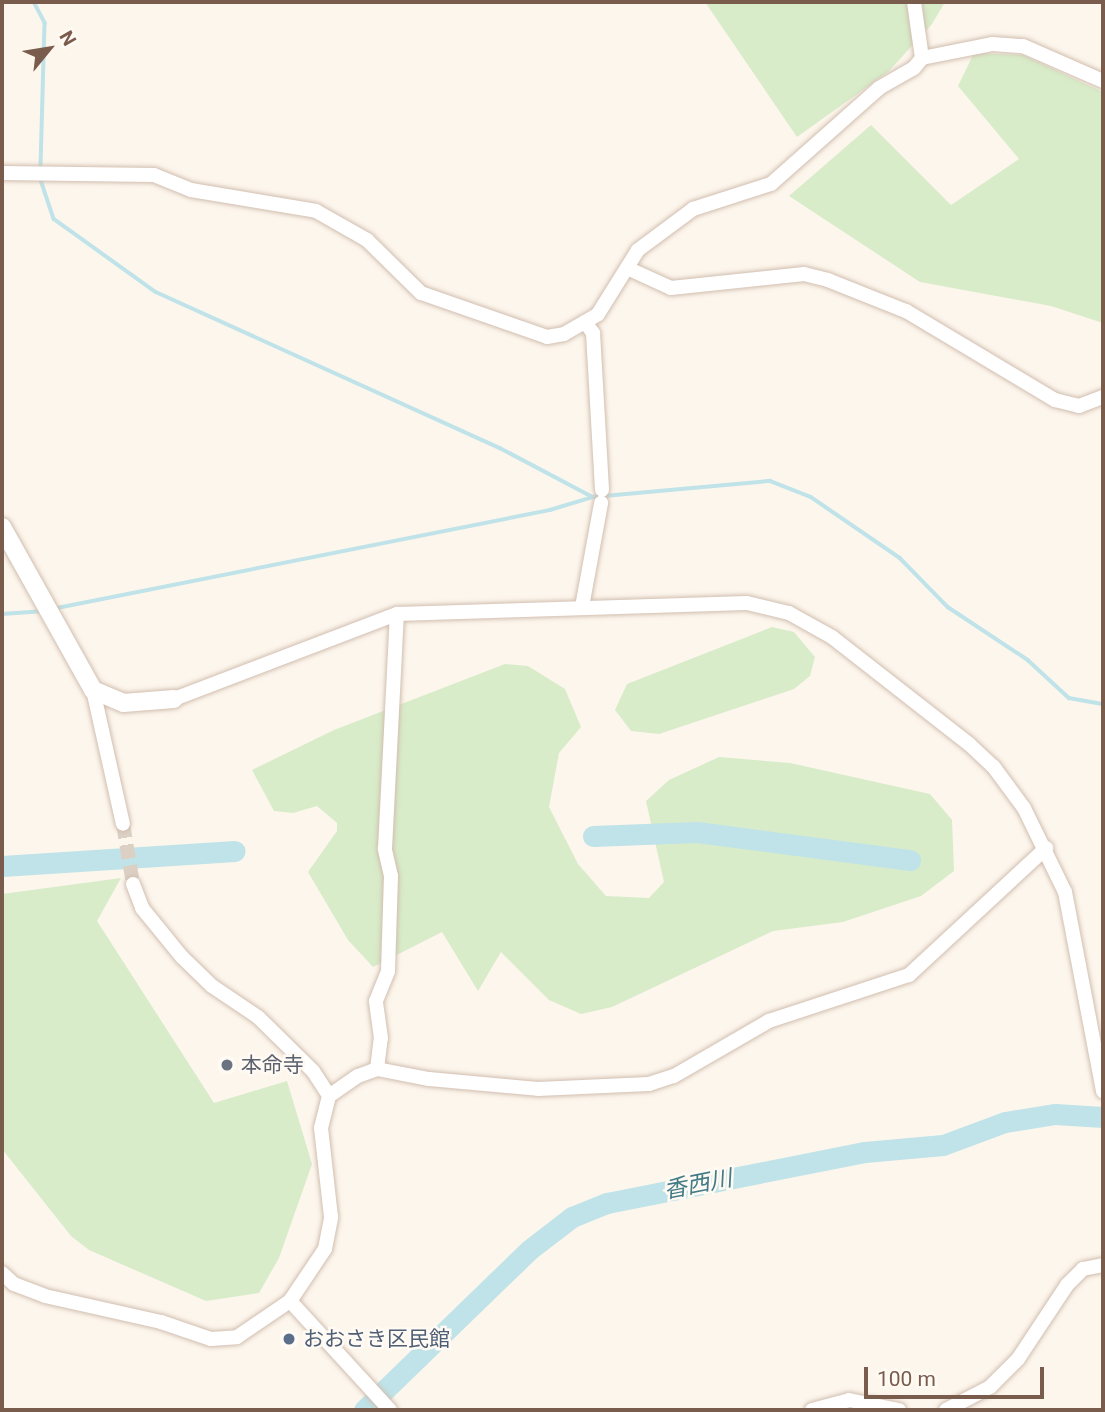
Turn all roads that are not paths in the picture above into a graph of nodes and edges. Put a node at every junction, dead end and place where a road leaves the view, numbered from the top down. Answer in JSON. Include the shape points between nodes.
{"nodes":[{"id":1,"x":914,"y":2,"type":"edge"},
{"id":2,"x":922,"y":58,"type":"junction"},
{"id":3,"x":1103,"y":81,"type":"edge"},
{"id":4,"x":2,"y":173,"type":"edge"},
{"id":5,"x":627,"y":268,"type":"junction"},
{"id":6,"x":585,"y":322,"type":"junction"},
{"id":7,"x":1103,"y":397,"type":"edge"},
{"id":8,"x":2,"y":527,"type":"edge"},
{"id":9,"x":582,"y":607,"type":"junction"},
{"id":10,"x":397,"y":614,"type":"junction"},
{"id":11,"x":93,"y":690,"type":"junction"},
{"id":12,"x":174,"y":699,"type":"joint"},
{"id":13,"x":123,"y":824,"type":"tunnel mouth"},
{"id":14,"x":1046,"y":848,"type":"junction"},
{"id":15,"x":133,"y":884,"type":"tunnel mouth"},
{"id":16,"x":377,"y":1069,"type":"junction"},
{"id":17,"x":1103,"y":1091,"type":"edge"},
{"id":18,"x":329,"y":1096,"type":"junction"},
{"id":19,"x":1103,"y":1265,"type":"edge"},
{"id":20,"x":2,"y":1273,"type":"edge"},
{"id":21,"x":290,"y":1301,"type":"junction"},
{"id":22,"x":387,"y":1407,"type":"edge"},
{"id":23,"x":812,"y":1410,"type":"edge"},
{"id":24,"x":899,"y":1410,"type":"edge"},
{"id":25,"x":946,"y":1410,"type":"edge"}],
"edges":[{"from":1,"to":2,"type":"street"},
{"from":2,"to":3,"type":"street","via":[[992,44],[1023,46]]},
{"from":2,"to":5,"type":"street","via":[[914,68],[879,88],[771,184],[701,204],[638,250]]},
{"from":4,"to":6,"type":"street","via":[[155,175],[191,190],[293,204],[348,226],[388,256],[411,285],[453,307],[547,337]]},
{"from":5,"to":6,"type":"street","via":[[598,314]]},
{"from":5,"to":7,"type":"street","via":[[671,288],[804,274],[828,280],[906,311],[1055,400],[1079,406]]},
{"from":6,"to":9,"type":"street","via":[[593,333],[602,496]]},
{"from":8,"to":11,"type":"street"},
{"from":9,"to":10,"type":"street"},
{"from":9,"to":14,"type":"street","via":[[747,603],[807,622],[993,766]]},
{"from":10,"to":12,"type":"street"},
{"from":10,"to":16,"type":"street","via":[[385,849],[391,876],[388,971],[376,1001],[381,1038]]},
{"from":11,"to":12,"type":"street","via":[[123,703]]},
{"from":11,"to":13,"type":"street"},
{"from":14,"to":16,"type":"street","via":[[909,975],[769,1021],[674,1076],[649,1084],[538,1089],[429,1079]]},
{"from":14,"to":17,"type":"street","via":[[1065,891]]},
{"from":15,"to":18,"type":"street","via":[[142,908],[182,957],[212,986],[258,1017],[313,1071]]},
{"from":16,"to":18,"type":"street"},
{"from":18,"to":21,"type":"street","via":[[321,1128],[331,1217],[325,1249]]},
{"from":19,"to":25,"type":"street","via":[[1083,1269],[1067,1284],[1018,1359],[990,1387]]},
{"from":20,"to":21,"type":"street","via":[[14,1284],[45,1296],[161,1322],[211,1339],[237,1337]]},
{"from":21,"to":22,"type":"street"},
{"from":23,"to":24,"type":"street","via":[[849,1401]]}]}
